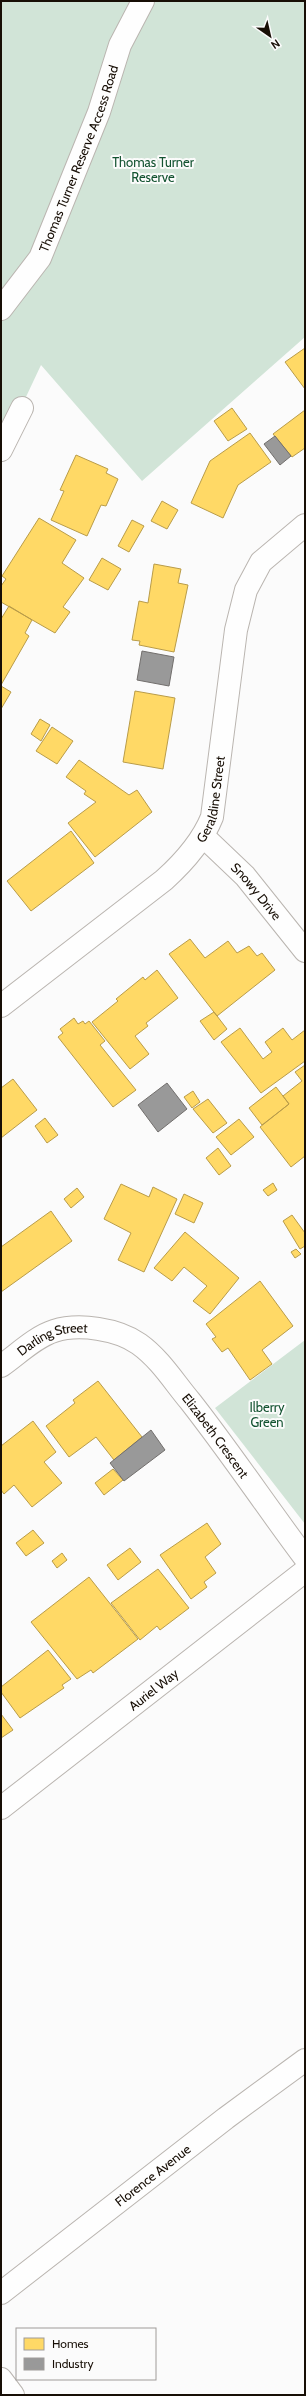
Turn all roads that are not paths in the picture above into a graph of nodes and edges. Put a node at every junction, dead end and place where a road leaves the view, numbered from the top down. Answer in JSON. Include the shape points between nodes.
{"nodes":[{"id":1,"x":143,"y":1,"type":"edge"},
{"id":2,"x":1,"y":309,"type":"edge"},
{"id":3,"x":22,"y":408,"type":"dead end"},
{"id":4,"x":1,"y":450,"type":"edge"},
{"id":5,"x":305,"y":525,"type":"edge"},
{"id":6,"x":203,"y":836,"type":"junction"},
{"id":7,"x":305,"y":951,"type":"edge"},
{"id":8,"x":1,"y":1006,"type":"edge"},
{"id":9,"x":110,"y":1332,"type":"joint"},
{"id":10,"x":1,"y":1366,"type":"edge"},
{"id":11,"x":305,"y":1558,"type":"edge"},
{"id":12,"x":305,"y":1571,"type":"edge"},
{"id":13,"x":1,"y":1808,"type":"edge"},
{"id":14,"x":305,"y":2060,"type":"edge"},
{"id":15,"x":1,"y":2293,"type":"edge"},
{"id":16,"x":1,"y":2379,"type":"edge"},
{"id":17,"x":13,"y":2395,"type":"edge"}],
"edges":[{"from":1,"to":2,"type":"street","name":"Thomas Turner Reserve Access Road","via":[[120,44],[99,112],[40,258]]},
{"from":3,"to":4,"type":"street"},
{"from":5,"to":6,"type":"street","name":"Geraldine Street","via":[[261,562],[246,590],[236,630],[212,817]]},
{"from":6,"to":7,"type":"street","name":"Snowy Drive","via":[[245,876]]},
{"from":6,"to":8,"type":"street","name":"Geraldine Street","via":[[164,880]]},
{"from":9,"to":10,"type":"street","name":"Darling Street","via":[[89,1329],[55,1331]]},
{"from":9,"to":11,"type":"street","name":"Elizabeth Crescent","via":[[139,1344],[168,1374]]},
{"from":12,"to":13,"type":"street","name":"Auriel Way"},
{"from":14,"to":15,"type":"street","name":"Florence Avenue","via":[[226,2118]]},
{"from":16,"to":17,"type":"street"}]}
